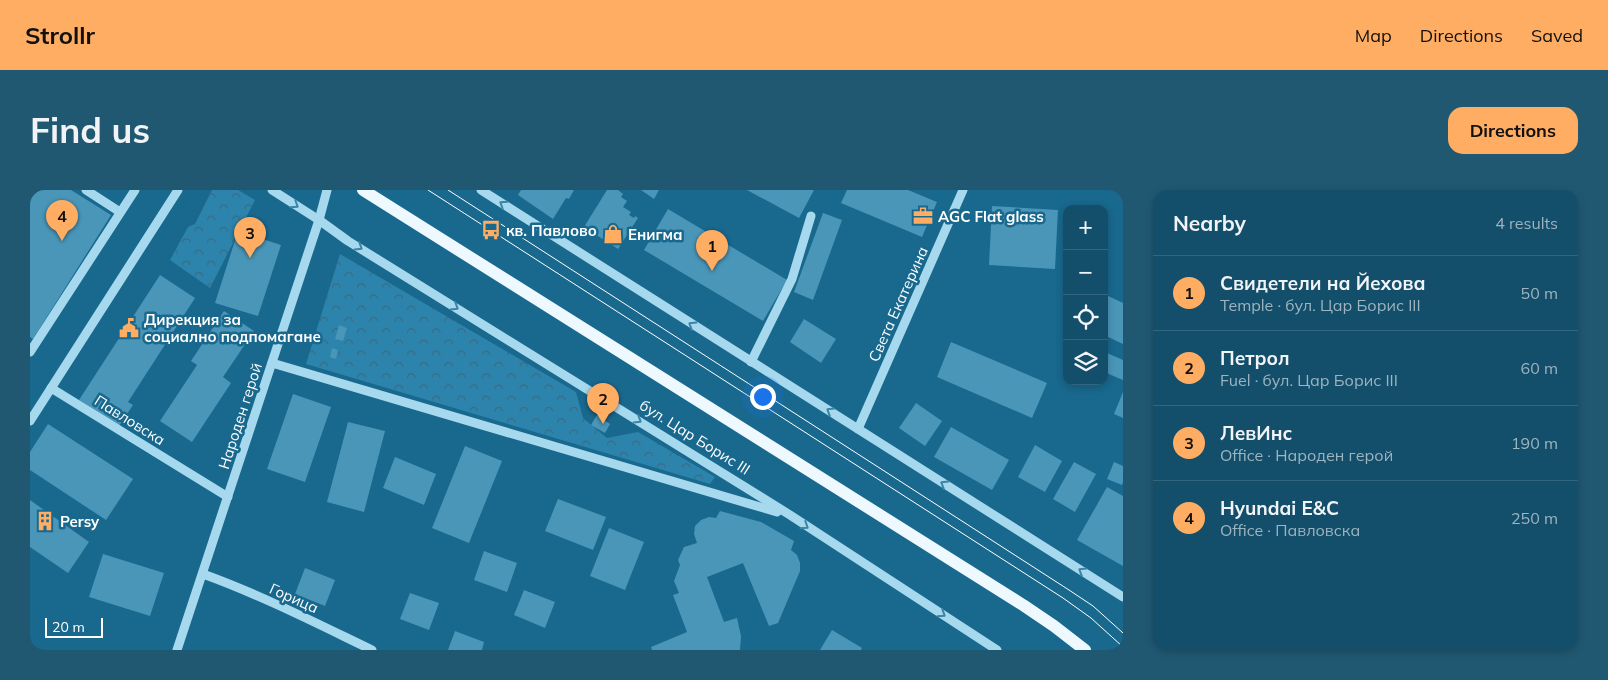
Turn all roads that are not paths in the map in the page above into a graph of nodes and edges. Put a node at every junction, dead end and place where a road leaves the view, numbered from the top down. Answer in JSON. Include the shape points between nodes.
{"nodes":[{"id":1,"x":86,"y":190,"type":"edge"},
{"id":2,"x":135,"y":190,"type":"edge"},
{"id":3,"x":178,"y":190,"type":"edge"},
{"id":4,"x":272,"y":190,"type":"edge"},
{"id":5,"x":327,"y":190,"type":"edge"},
{"id":6,"x":363,"y":190,"type":"edge"},
{"id":7,"x":481,"y":190,"type":"edge"},
{"id":8,"x":963,"y":190,"type":"edge"},
{"id":9,"x":120,"y":212,"type":"junction"},
{"id":10,"x":811,"y":216,"type":"dead end"},
{"id":11,"x":319,"y":220,"type":"junction"},
{"id":12,"x":30,"y":352,"type":"edge"},
{"id":13,"x":751,"y":362,"type":"junction"},
{"id":14,"x":272,"y":363,"type":"junction"},
{"id":15,"x":51,"y":388,"type":"junction"},
{"id":16,"x":30,"y":422,"type":"edge"},
{"id":17,"x":858,"y":429,"type":"junction"},
{"id":18,"x":228,"y":497,"type":"junction"},
{"id":19,"x":790,"y":515,"type":"junction"},
{"id":20,"x":203,"y":574,"type":"junction"},
{"id":21,"x":1123,"y":597,"type":"edge"},
{"id":22,"x":177,"y":650,"type":"edge"},
{"id":23,"x":372,"y":650,"type":"edge"},
{"id":24,"x":997,"y":650,"type":"edge"},
{"id":25,"x":1085,"y":650,"type":"edge"}],
"edges":[{"from":1,"to":9,"type":"street"},
{"from":2,"to":9,"type":"street"},
{"from":3,"to":15,"type":"street"},
{"from":4,"to":11,"type":"street","name":"бул. Цар Борис III","one_way":true},
{"from":5,"to":11,"type":"street","name":"Народен герой"},
{"from":6,"to":25,"type":"main road","via":[[1022,605]]},
{"from":13,"to":7,"type":"street","one_way":true},
{"from":8,"to":17,"type":"street","name":"Света Екатерина"},
{"from":9,"to":12,"type":"street"},
{"from":10,"to":13,"type":"street","via":[[792,279]]},
{"from":11,"to":14,"type":"street","name":"Народен герой"},
{"from":11,"to":19,"type":"street","name":"бул. Цар Борис III","one_way":true},
{"from":17,"to":13,"type":"street","one_way":true},
{"from":14,"to":18,"type":"street","name":"Народен герой"},
{"from":14,"to":19,"type":"street"},
{"from":15,"to":16,"type":"street"},
{"from":15,"to":18,"type":"street","name":"Павловска"},
{"from":21,"to":17,"type":"street","one_way":true},
{"from":18,"to":20,"type":"street","name":"Народен герой"},
{"from":19,"to":24,"type":"street","name":"бул. Цар Борис III","one_way":true},
{"from":20,"to":22,"type":"street","name":"Народен герой"},
{"from":20,"to":23,"type":"street","name":"Горица","via":[[305,617]]}]}
